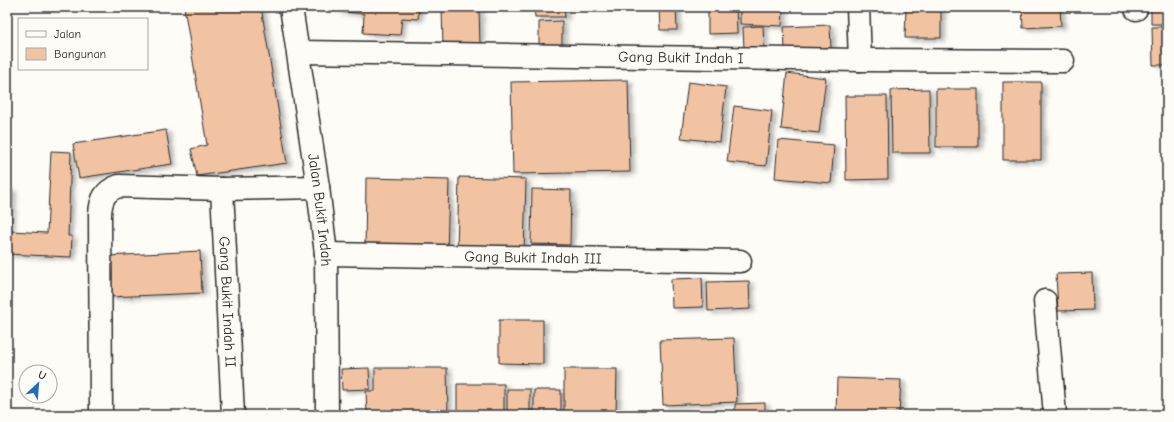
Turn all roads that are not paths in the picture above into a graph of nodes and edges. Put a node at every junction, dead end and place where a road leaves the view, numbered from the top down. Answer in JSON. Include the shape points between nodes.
{"nodes":[{"id":1,"x":291,"y":7,"type":"edge"},
{"id":2,"x":858,"y":7,"type":"edge"},
{"id":3,"x":299,"y":52,"type":"junction"},
{"id":4,"x":860,"y":60,"type":"junction"},
{"id":5,"x":1063,"y":61,"type":"dead end"},
{"id":6,"x":318,"y":187,"type":"junction"},
{"id":7,"x":222,"y":189,"type":"junction"},
{"id":8,"x":326,"y":254,"type":"junction"},
{"id":9,"x":740,"y":262,"type":"dead end"},
{"id":10,"x":1044,"y":301,"type":"dead end"},
{"id":11,"x":101,"y":415,"type":"edge"},
{"id":12,"x":233,"y":415,"type":"edge"},
{"id":13,"x":327,"y":415,"type":"edge"},
{"id":14,"x":1055,"y":415,"type":"edge"}],
"edges":[{"from":1,"to":3,"type":"street","name":"Jalan Bukit Indah"},
{"from":2,"to":4,"type":"street"},
{"from":3,"to":4,"type":"street","name":"Gang Bukit Indah I"},
{"from":3,"to":6,"type":"street","name":"Jalan Bukit Indah"},
{"from":4,"to":5,"type":"street","name":"Gang Bukit Indah I"},
{"from":6,"to":7,"type":"street"},
{"from":6,"to":8,"type":"street","name":"Jalan Bukit Indah"},
{"from":7,"to":11,"type":"street","via":[[119,186],[104,196],[100,214]]},
{"from":7,"to":12,"type":"street","name":"Gang Bukit Indah II"},
{"from":8,"to":9,"type":"street","name":"Gang Bukit Indah III"},
{"from":8,"to":13,"type":"street","name":"Jalan Bukit Indah"},
{"from":10,"to":14,"type":"street"}]}
